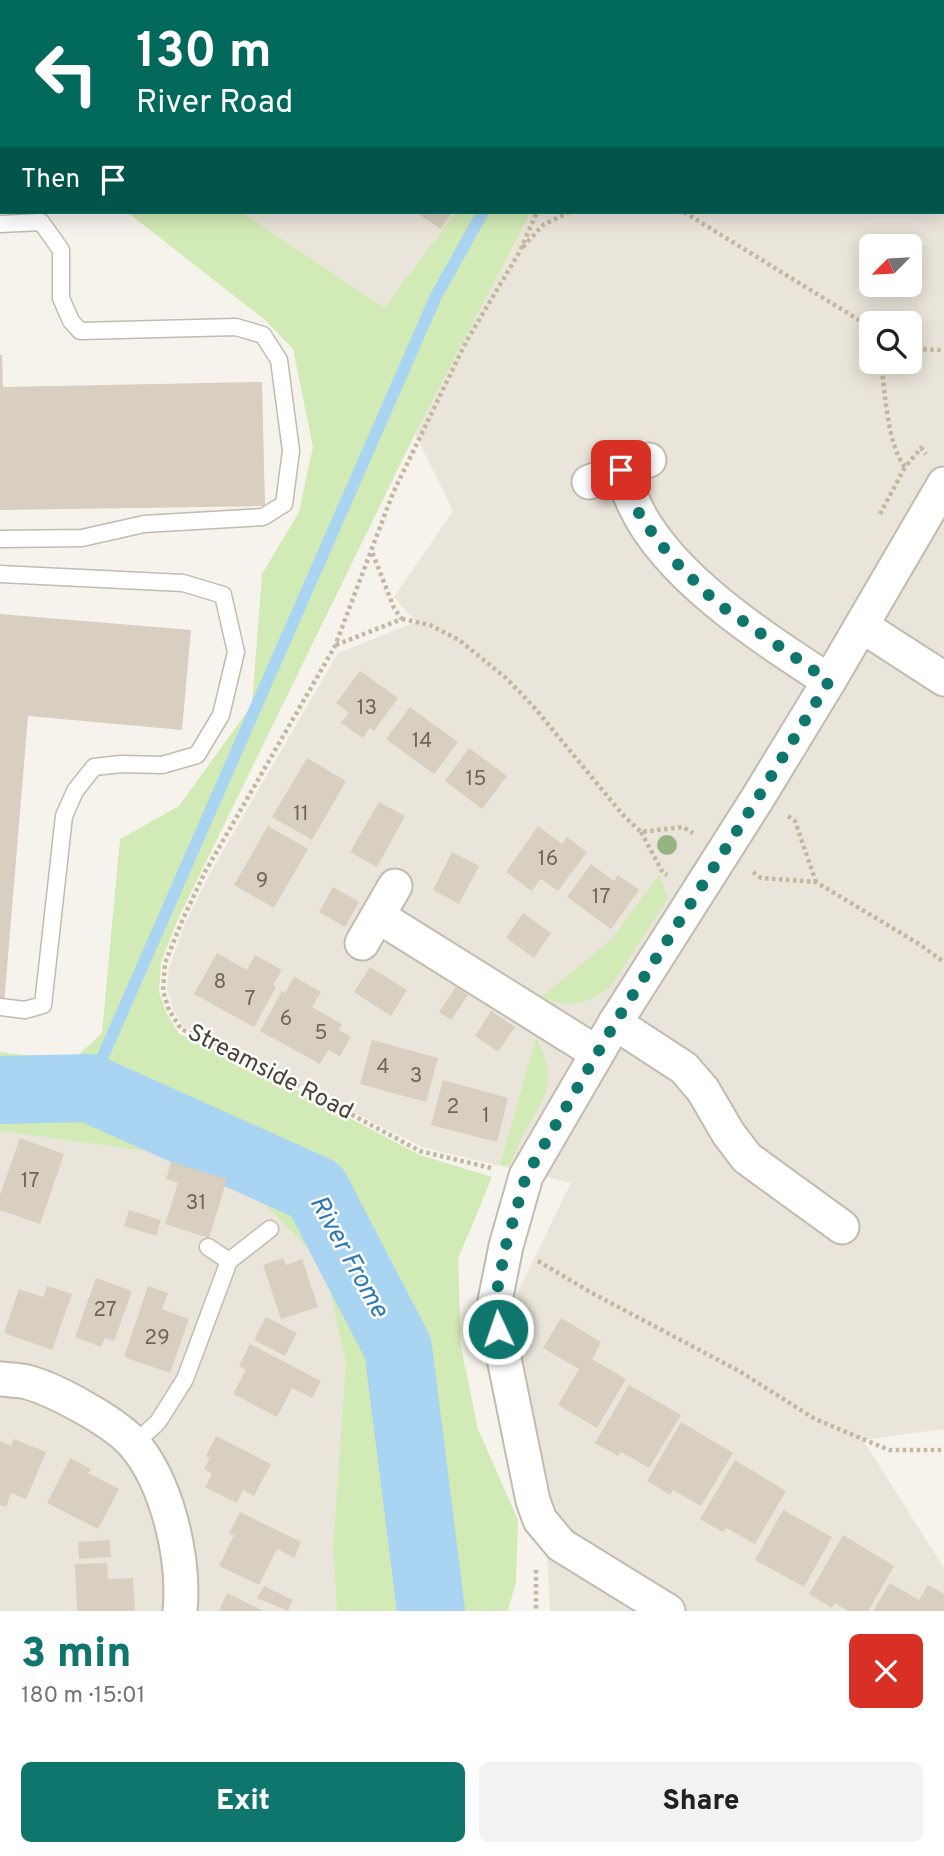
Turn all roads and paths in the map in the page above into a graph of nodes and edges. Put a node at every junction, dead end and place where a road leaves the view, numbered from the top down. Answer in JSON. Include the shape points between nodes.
{"nodes":[{"id":1,"x":536,"y":214,"type":"edge"},
{"id":2,"x":565,"y":214,"type":"edge"},
{"id":3,"x":687,"y":214,"type":"edge"},
{"id":4,"x":0,"y":224,"type":"edge"},
{"id":5,"x":520,"y":251,"type":"junction"},
{"id":6,"x":859,"y":320,"type":"edge"},
{"id":7,"x":922,"y":349,"type":"edge"},
{"id":8,"x":944,"y":350,"type":"edge"},
{"id":9,"x":883,"y":374,"type":"edge"},
{"id":10,"x":905,"y":467,"type":"junction"},
{"id":11,"x":936,"y":470,"type":"edge"},
{"id":12,"x":589,"y":482,"type":"dead end"},
{"id":13,"x":880,"y":514,"type":"dead end"},
{"id":14,"x":0,"y":539,"type":"edge"},
{"id":15,"x":372,"y":552,"type":"junction"},
{"id":16,"x":0,"y":574,"type":"edge"},
{"id":17,"x":402,"y":619,"type":"junction"},
{"id":18,"x":862,"y":626,"type":"junction"},
{"id":19,"x":335,"y":646,"type":"junction"},
{"id":20,"x":944,"y":679,"type":"edge"},
{"id":21,"x":829,"y":681,"type":"junction"},
{"id":22,"x":759,"y":796,"type":"junction"},
{"id":23,"x":640,"y":832,"type":"junction"},
{"id":24,"x":724,"y":851,"type":"junction"},
{"id":25,"x":816,"y":882,"type":"junction"},
{"id":26,"x":395,"y":886,"type":"dead end"},
{"id":27,"x":695,"y":896,"type":"junction"},
{"id":28,"x":944,"y":962,"type":"edge"},
{"id":29,"x":0,"y":1007,"type":"edge"},
{"id":30,"x":615,"y":1023,"type":"junction"},
{"id":31,"x":597,"y":1053,"type":"junction"},
{"id":32,"x":526,"y":1176,"type":"junction"},
{"id":33,"x":842,"y":1227,"type":"dead end"},
{"id":34,"x":270,"y":1229,"type":"dead end"},
{"id":35,"x":506,"y":1245,"type":"junction"},
{"id":36,"x":208,"y":1247,"type":"dead end"},
{"id":37,"x":229,"y":1261,"type":"junction"},
{"id":38,"x":0,"y":1379,"type":"edge"},
{"id":39,"x":134,"y":1444,"type":"junction"},
{"id":40,"x":944,"y":1450,"type":"edge"},
{"id":41,"x":180,"y":1611,"type":"edge"},
{"id":42,"x":668,"y":1611,"type":"edge"}],
"edges":[{"from":1,"to":5,"type":"path"},
{"from":2,"to":5,"type":"path","via":[[543,225]]},
{"from":3,"to":6,"type":"path"},
{"from":4,"to":14,"type":"lane","via":[[41,222],[61,250],[61,298],[80,331],[236,327],[263,335],[279,360],[291,451],[284,504],[263,517],[144,524],[82,538]]},
{"from":5,"to":15,"type":"path","name":"Streamside Road","via":[[466,342],[393,494]]},
{"from":7,"to":8,"type":"path"},
{"from":9,"to":10,"type":"path","via":[[892,435]]},
{"from":10,"to":11,"type":"path","via":[[921,448]]},
{"from":10,"to":13,"type":"path"},
{"from":11,"to":18,"type":"street"},
{"from":12,"to":21,"type":"street","via":[[635,465],[635,507],[682,569],[717,603]]},
{"from":15,"to":17,"type":"path"},
{"from":15,"to":19,"type":"path","name":"Streamside Road"},
{"from":16,"to":29,"type":"lane","via":[[183,583],[223,595],[236,652],[220,715],[197,755],[162,765],[93,767],[75,791],[64,816],[43,1005],[25,1010]]},
{"from":17,"to":19,"type":"path"},
{"from":17,"to":23,"type":"path","via":[[430,625],[459,640],[506,678]]},
{"from":18,"to":20,"type":"street"},
{"from":18,"to":21,"type":"street"},
{"from":19,"to":32,"type":"path","name":"Streamside Road","via":[[205,872],[182,921],[165,963],[163,991],[169,1010],[181,1029],[420,1151]]},
{"from":21,"to":22,"type":"street"},
{"from":22,"to":24,"type":"street"},
{"from":22,"to":25,"type":"path","via":[[795,821]]},
{"from":23,"to":24,"type":"path","via":[[683,827]]},
{"from":23,"to":27,"type":"path","via":[[663,873]]},
{"from":24,"to":25,"type":"path","via":[[761,878]]},
{"from":24,"to":27,"type":"street"},
{"from":25,"to":28,"type":"path"},
{"from":26,"to":31,"type":"street","via":[[370,929]]},
{"from":27,"to":30,"type":"street"},
{"from":30,"to":31,"type":"street"},
{"from":30,"to":33,"type":"street","via":[[684,1068],[747,1158]]},
{"from":31,"to":32,"type":"street"},
{"from":32,"to":35,"type":"street"},
{"from":34,"to":37,"type":"lane"},
{"from":35,"to":40,"type":"path","via":[[739,1371],[816,1419],[889,1450]]},
{"from":35,"to":42,"type":"street","via":[[495,1301],[498,1329],[540,1520],[561,1545]]},
{"from":36,"to":37,"type":"lane"},
{"from":37,"to":39,"type":"lane","via":[[185,1379],[158,1422]]},
{"from":38,"to":39,"type":"street","via":[[27,1382],[75,1403],[109,1422]]},
{"from":39,"to":41,"type":"street","via":[[162,1494],[178,1543]]}]}
